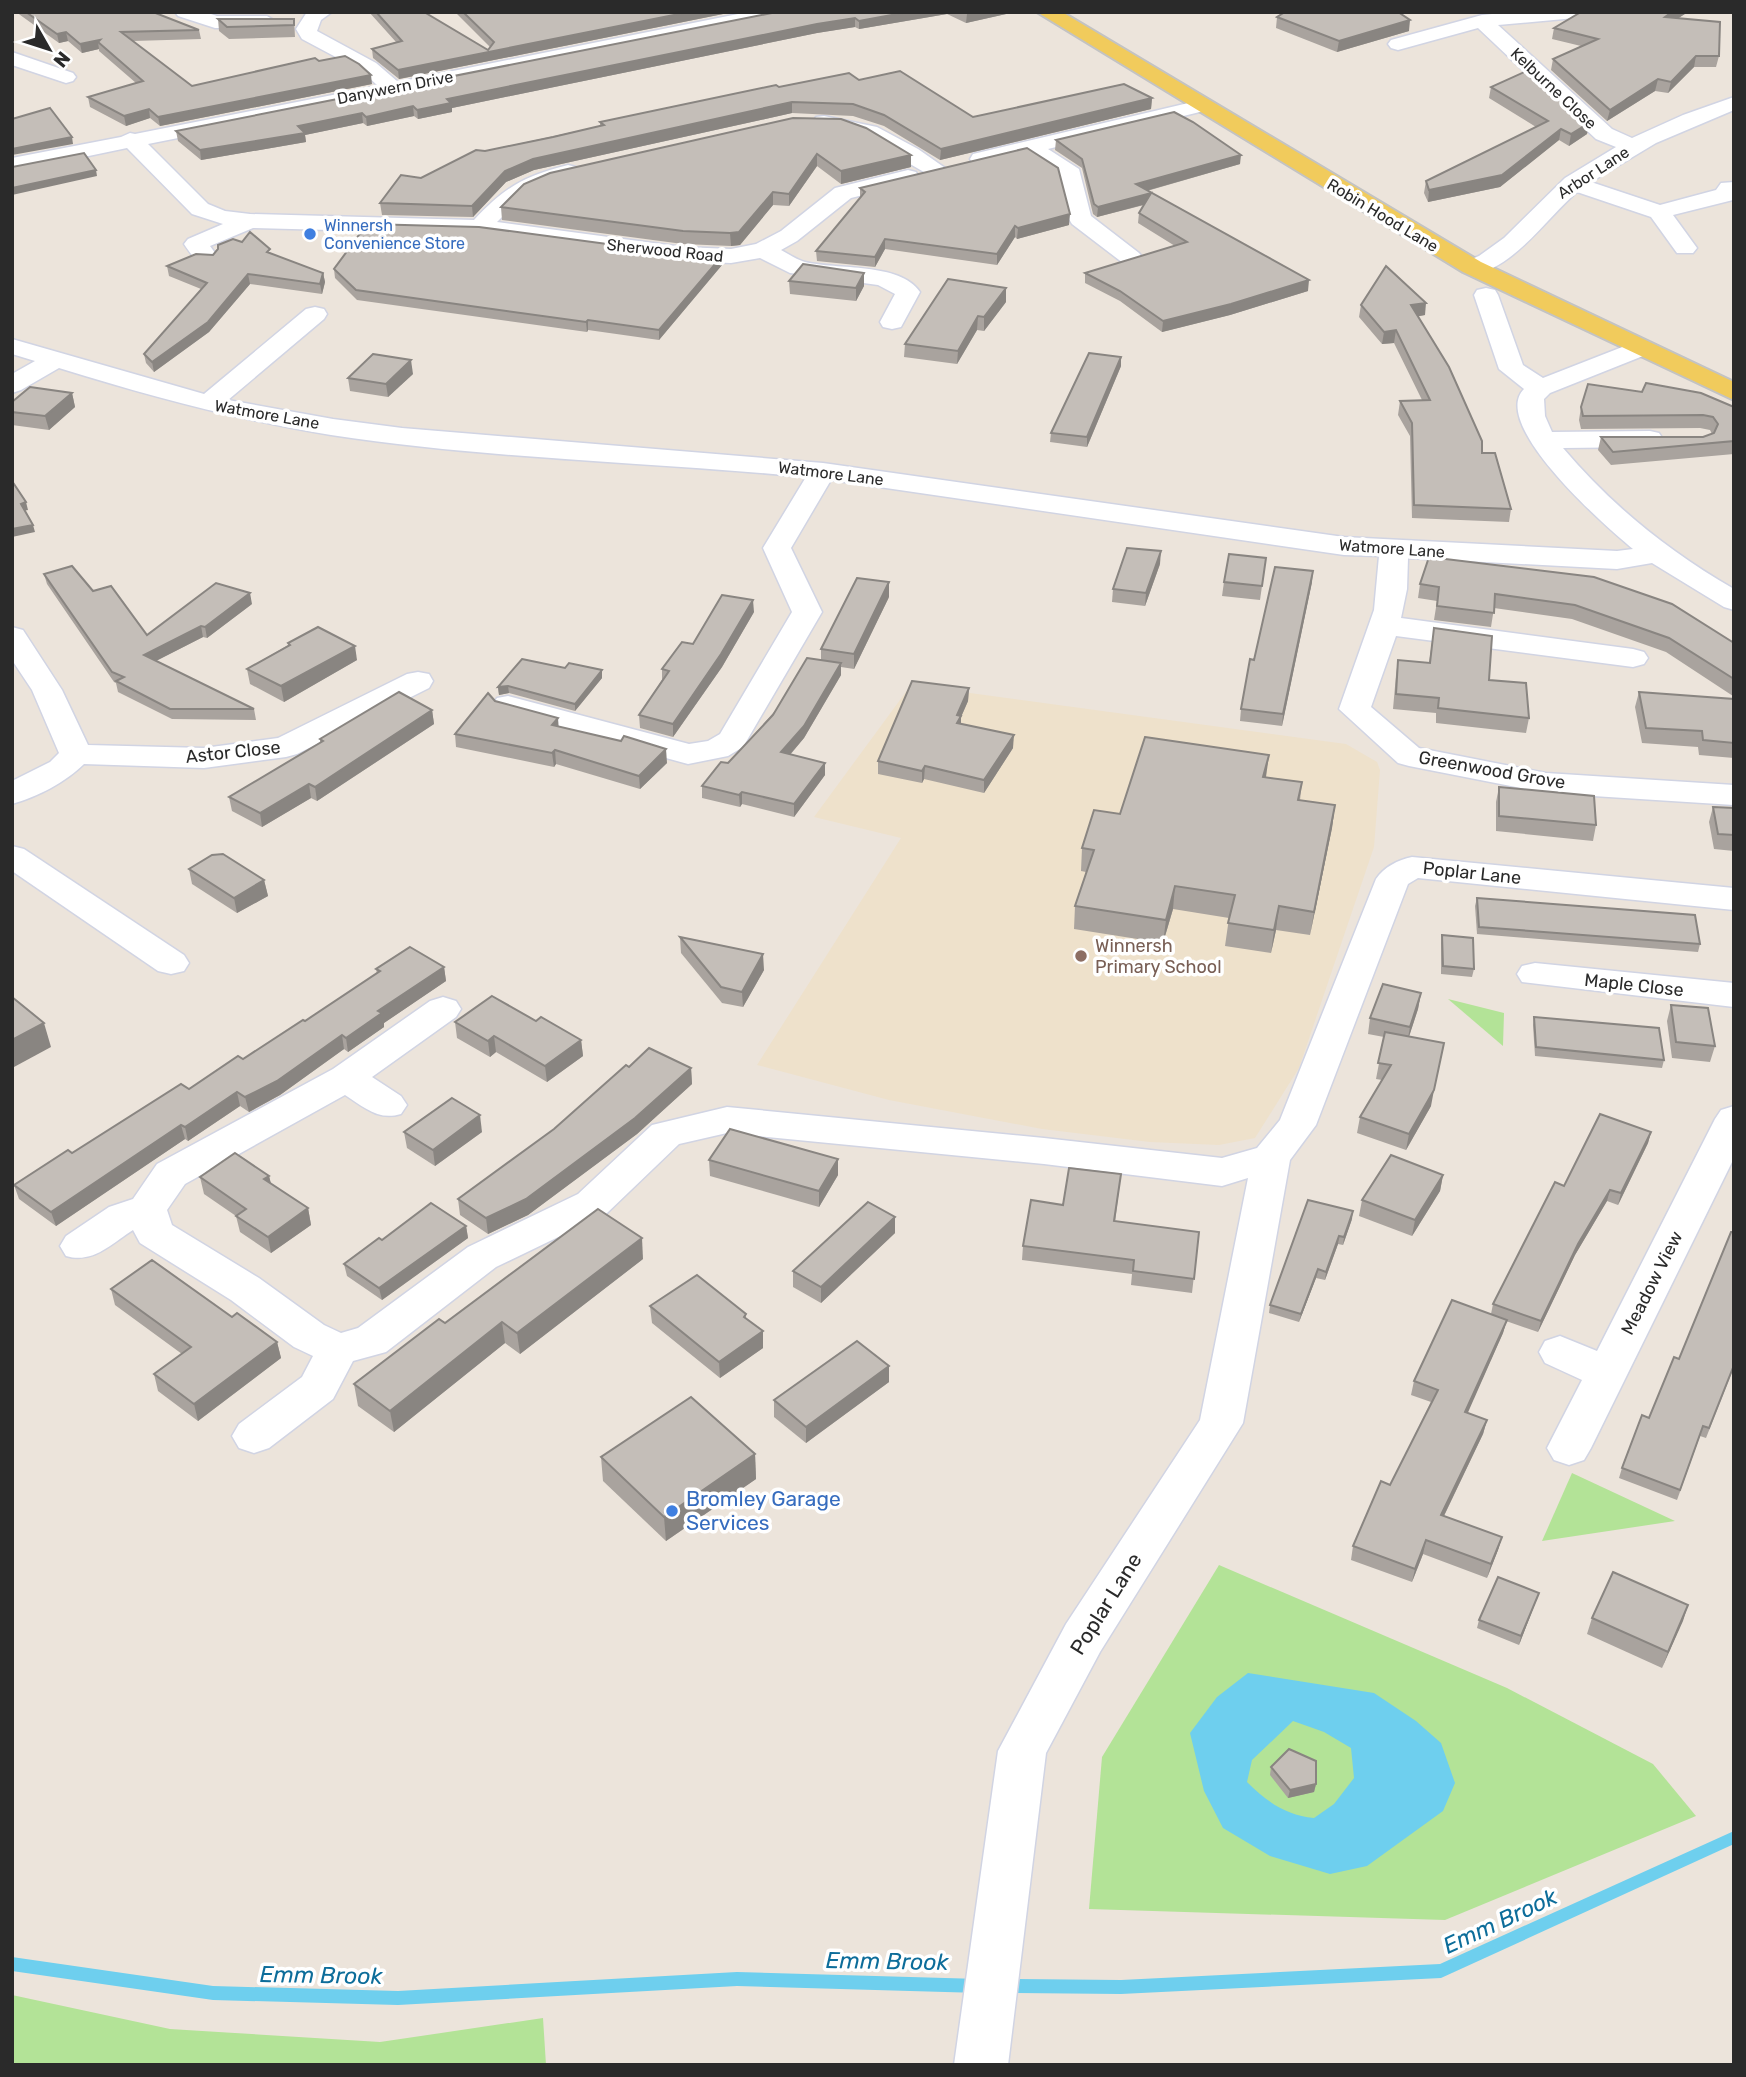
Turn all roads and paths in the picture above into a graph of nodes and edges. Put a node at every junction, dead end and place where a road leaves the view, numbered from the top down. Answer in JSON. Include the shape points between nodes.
{"nodes":[{"id":1,"x":185,"y":12,"type":"edge"},
{"id":2,"x":779,"y":12,"type":"edge"},
{"id":3,"x":1047,"y":12,"type":"edge"},
{"id":4,"x":1576,"y":12,"type":"edge"},
{"id":5,"x":316,"y":17,"type":"edge"},
{"id":6,"x":1482,"y":21,"type":"junction"},
{"id":7,"x":1398,"y":44,"type":"dead end"},
{"id":8,"x":12,"y":58,"type":"edge"},
{"id":9,"x":66,"y":77,"type":"dead end"},
{"id":10,"x":393,"y":88,"type":"junction"},
{"id":11,"x":1734,"y":103,"type":"edge"},
{"id":12,"x":1201,"y":106,"type":"junction"},
{"id":13,"x":806,"y":122,"type":"edge"},
{"id":14,"x":130,"y":139,"type":"junction"},
{"id":15,"x":1632,"y":146,"type":"junction"},
{"id":16,"x":1032,"y":148,"type":"junction"},
{"id":17,"x":12,"y":164,"type":"edge"},
{"id":18,"x":595,"y":166,"type":"edge"},
{"id":19,"x":937,"y":170,"type":"junction"},
{"id":20,"x":1573,"y":183,"type":"junction"},
{"id":21,"x":1728,"y":188,"type":"dead end"},
{"id":22,"x":1659,"y":212,"type":"junction"},
{"id":23,"x":250,"y":221,"type":"junction"},
{"id":24,"x":480,"y":228,"type":"junction"},
{"id":25,"x":1685,"y":248,"type":"dead end"},
{"id":26,"x":763,"y":250,"type":"junction"},
{"id":27,"x":206,"y":257,"type":"edge"},
{"id":28,"x":1131,"y":258,"type":"edge"},
{"id":29,"x":1472,"y":267,"type":"junction"},
{"id":30,"x":1486,"y":295,"type":"dead end"},
{"id":31,"x":315,"y":314,"type":"dead end"},
{"id":32,"x":892,"y":323,"type":"dead end"},
{"id":33,"x":12,"y":346,"type":"edge"},
{"id":34,"x":1639,"y":349,"type":"junction"},
{"id":35,"x":57,"y":359,"type":"junction"},
{"id":36,"x":12,"y":385,"type":"edge"},
{"id":37,"x":1541,"y":387,"type":"junction"},
{"id":38,"x":1734,"y":392,"type":"edge"},
{"id":39,"x":208,"y":404,"type":"junction"},
{"id":40,"x":1542,"y":439,"type":"junction"},
{"id":41,"x":1674,"y":439,"type":"edge"},
{"id":42,"x":823,"y":471,"type":"junction"},
{"id":43,"x":1393,"y":549,"type":"junction"},
{"id":44,"x":1656,"y":554,"type":"junction"},
{"id":45,"x":1734,"y":601,"type":"edge"},
{"id":46,"x":1382,"y":625,"type":"junction"},
{"id":47,"x":12,"y":636,"type":"edge"},
{"id":48,"x":1633,"y":658,"type":"dead end"},
{"id":49,"x":418,"y":681,"type":"dead end"},
{"id":50,"x":508,"y":705,"type":"edge"},
{"id":51,"x":76,"y":754,"type":"junction"},
{"id":52,"x":688,"y":754,"type":"joint"},
{"id":53,"x":12,"y":794,"type":"edge"},
{"id":54,"x":1734,"y":795,"type":"edge"},
{"id":55,"x":12,"y":856,"type":"edge"},
{"id":56,"x":1734,"y":899,"type":"edge"},
{"id":57,"x":171,"y":962,"type":"dead end"},
{"id":58,"x":1535,"y":974,"type":"dead end"},
{"id":59,"x":1734,"y":995,"type":"edge"},
{"id":60,"x":443,"y":1009,"type":"dead end"},
{"id":61,"x":346,"y":1078,"type":"junction"},
{"id":62,"x":387,"y":1105,"type":"dead end"},
{"id":63,"x":1734,"y":1119,"type":"edge"},
{"id":64,"x":1271,"y":1157,"type":"junction"},
{"id":65,"x":147,"y":1209,"type":"junction"},
{"id":66,"x":80,"y":1246,"type":"dead end"},
{"id":67,"x":338,"y":1349,"type":"junction"},
{"id":68,"x":1560,"y":1352,"type":"dead end"},
{"id":69,"x":1607,"y":1373,"type":"junction"},
{"id":70,"x":254,"y":1436,"type":"dead end"},
{"id":71,"x":1569,"y":1448,"type":"dead end"},
{"id":72,"x":981,"y":2065,"type":"edge"}],
"edges":[{"from":1,"to":5,"type":"street","via":[[215,22]]},
{"from":2,"to":10,"type":"street","name":"Danywern Drive"},
{"from":3,"to":12,"type":"main road","name":"Robin Hood Lane"},
{"from":4,"to":6,"type":"street","name":"Kelburne Close"},
{"from":5,"to":10,"type":"street","via":[[306,29],[309,34],[369,67]]},
{"from":6,"to":7,"type":"street","name":"Kelburne Close"},
{"from":6,"to":15,"type":"street","name":"Kelburne Close","via":[[1604,134]]},
{"from":8,"to":9,"type":"street"},
{"from":10,"to":14,"type":"street","name":"Danywern Drive"},
{"from":11,"to":15,"type":"street","name":"Arbor Lane"},
{"from":12,"to":16,"type":"street","name":"Sherwood Road"},
{"from":12,"to":29,"type":"main road","name":"Robin Hood Lane"},
{"from":13,"to":19,"type":"street","via":[[844,122],[875,132]]},
{"from":14,"to":17,"type":"street","name":"Danywern Drive"},
{"from":14,"to":23,"type":"street","name":"Sherwood Road","via":[[200,209]]},
{"from":15,"to":20,"type":"street","name":"Arbor Lane"},
{"from":16,"to":19,"type":"street","name":"Sherwood Road"},
{"from":16,"to":28,"type":"street","via":[[1071,174],[1080,219]]},
{"from":18,"to":24,"type":"street","via":[[516,189]]},
{"from":19,"to":26,"type":"street","name":"Sherwood Road","via":[[842,193],[789,236]]},
{"from":20,"to":22,"type":"street"},
{"from":20,"to":29,"type":"street","name":"Arbor Lane","via":[[1496,258]]},
{"from":21,"to":22,"type":"street","via":[[1725,195]]},
{"from":22,"to":25,"type":"street"},
{"from":23,"to":24,"type":"street","name":"Sherwood Road"},
{"from":23,"to":27,"type":"street","via":[[196,244]]},
{"from":24,"to":26,"type":"street","name":"Sherwood Road","via":[[682,254],[731,256]]},
{"from":26,"to":32,"type":"street","via":[[798,268],[884,279],[908,292]]},
{"from":29,"to":34,"type":"main road","name":"Robin Hood Lane"},
{"from":30,"to":37,"type":"street","via":[[1512,369]]},
{"from":31,"to":39,"type":"street"},
{"from":33,"to":35,"type":"street","name":"Watmore Lane"},
{"from":34,"to":37,"type":"street"},
{"from":34,"to":38,"type":"main road","name":"Robin Hood Lane"},
{"from":35,"to":36,"type":"street"},
{"from":35,"to":39,"type":"street","name":"Watmore Lane"},
{"from":37,"to":40,"type":"street","via":[[1531,396],[1530,404]]},
{"from":39,"to":42,"type":"street","name":"Watmore Lane","via":[[485,445]]},
{"from":40,"to":41,"type":"street"},
{"from":40,"to":44,"type":"street","via":[[1589,496]]},
{"from":42,"to":43,"type":"street","name":"Watmore Lane","via":[[1282,538]]},
{"from":42,"to":52,"type":"street","via":[[777,548],[807,612],[732,740],[717,749]]},
{"from":43,"to":44,"type":"street","name":"Watmore Lane","via":[[1617,560]]},
{"from":43,"to":46,"type":"street","name":"Greenwood Grove","via":[[1394,579]]},
{"from":44,"to":45,"type":"street"},
{"from":46,"to":48,"type":"street"},
{"from":46,"to":54,"type":"street","name":"Greenwood Grove","via":[[1355,709],[1409,756],[1546,783]]},
{"from":47,"to":51,"type":"street","via":[[47,691]]},
{"from":49,"to":51,"type":"street","name":"Astor Close","via":[[286,747],[204,758]]},
{"from":50,"to":52,"type":"street"},
{"from":51,"to":53,"type":"street","via":[[61,769]]},
{"from":55,"to":57,"type":"street"},
{"from":56,"to":64,"type":"street","name":"Poplar Lane","via":[[1412,867],[1393,879],[1297,1125]]},
{"from":58,"to":59,"type":"street","name":"Maple Close"},
{"from":60,"to":61,"type":"street"},
{"from":61,"to":62,"type":"street"},
{"from":61,"to":65,"type":"street","via":[[171,1174]]},
{"from":63,"to":69,"type":"street","name":"Meadow View"},
{"from":64,"to":67,"type":"street","via":[[1222,1172],[727,1120],[666,1133],[592,1204],[482,1257],[372,1341]]},
{"from":64,"to":72,"type":"street","name":"Poplar Lane","via":[[1221,1423],[1083,1638],[1022,1751]]},
{"from":65,"to":66,"type":"street","via":[[123,1217]]},
{"from":65,"to":67,"type":"street","via":[[155,1233],[309,1336]]},
{"from":67,"to":70,"type":"street","via":[[318,1388]]},
{"from":68,"to":69,"type":"street"},
{"from":69,"to":71,"type":"street","name":"Meadow View"}]}
